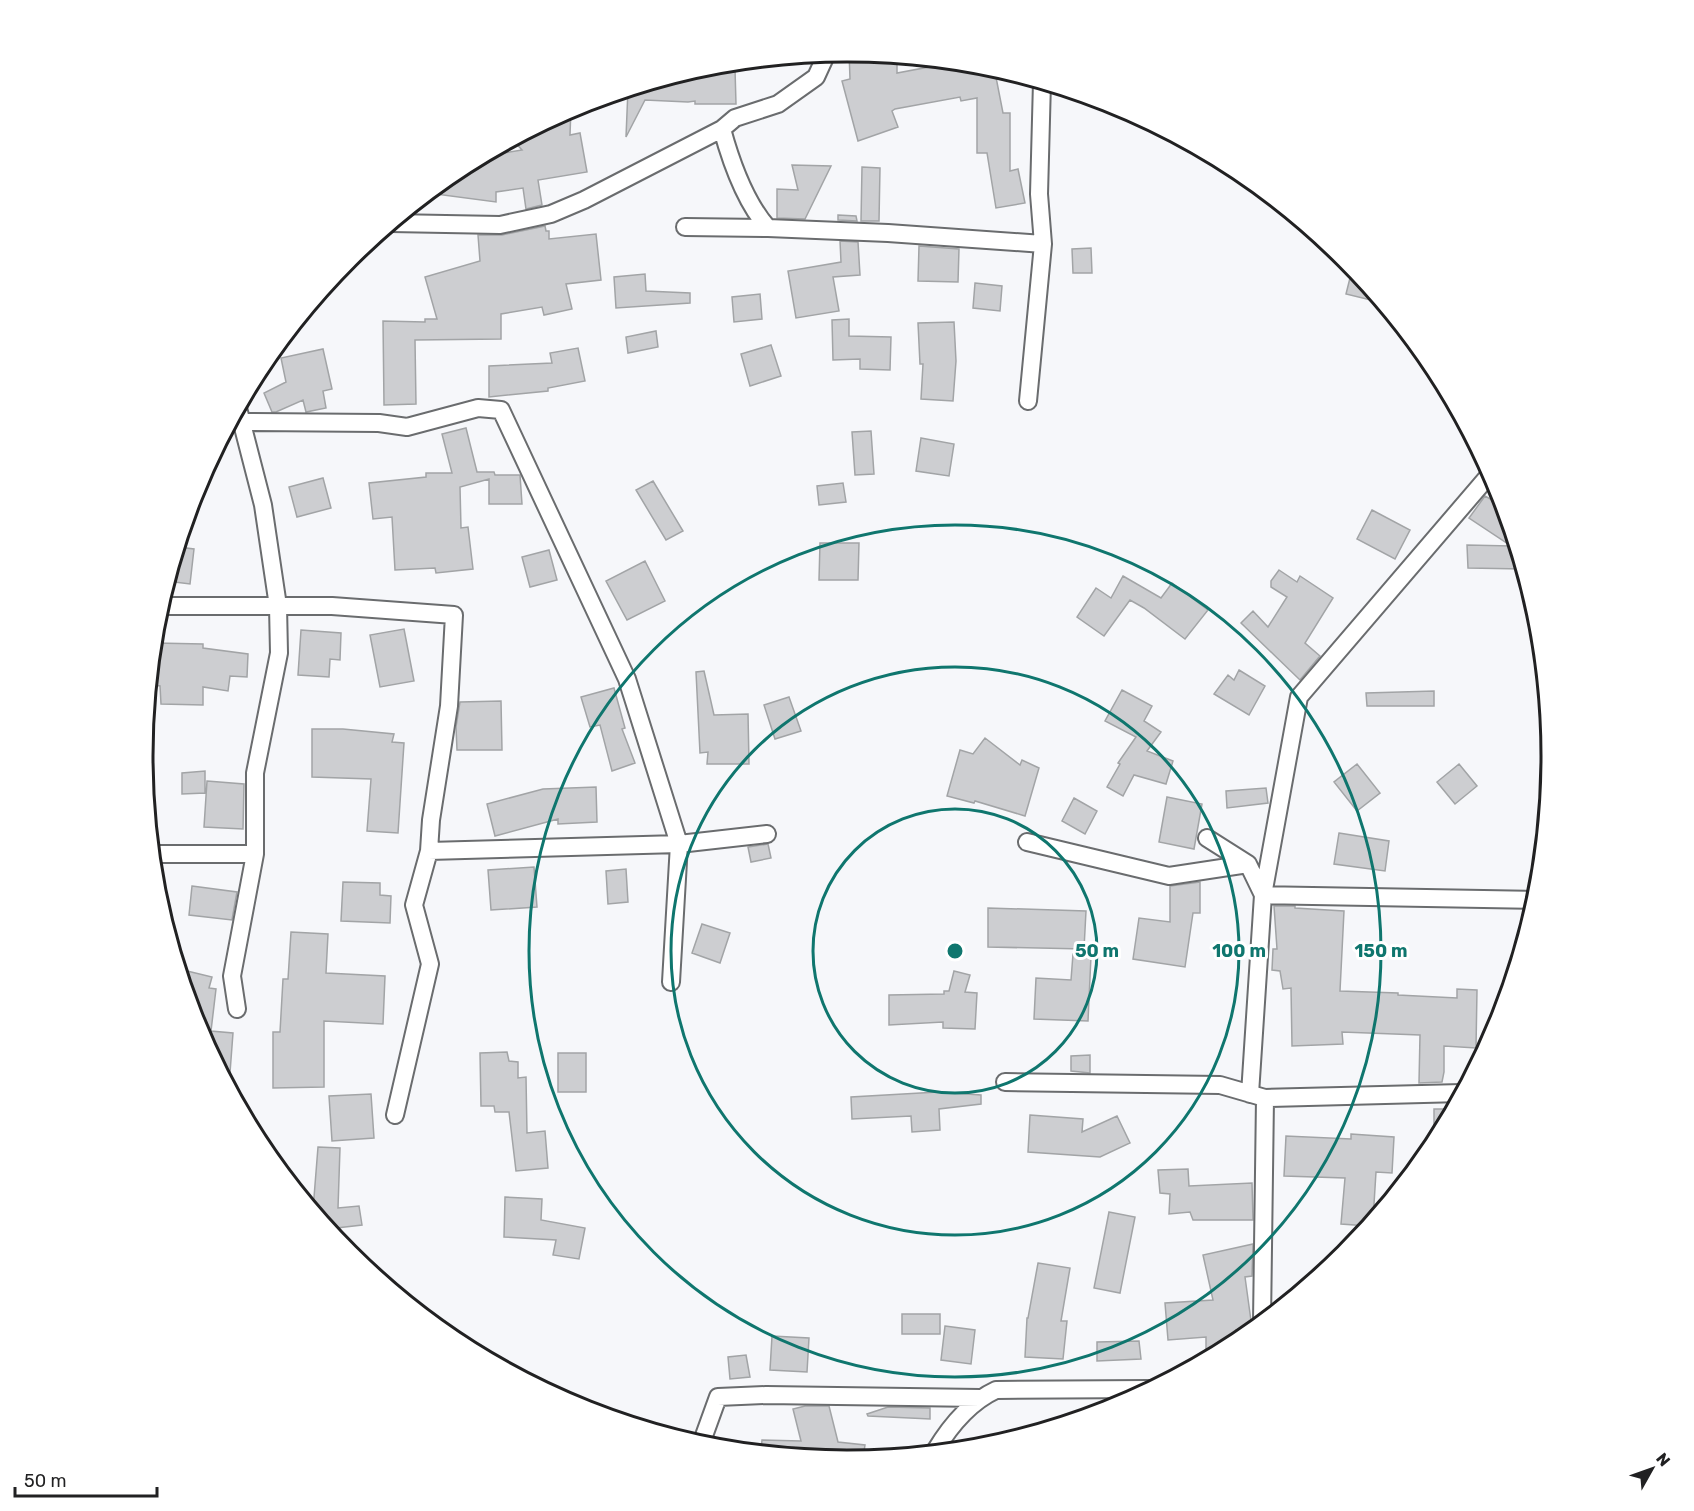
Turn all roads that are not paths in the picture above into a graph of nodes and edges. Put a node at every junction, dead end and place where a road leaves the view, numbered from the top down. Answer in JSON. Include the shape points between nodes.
{"nodes":[{"id":1,"x":823,"y":63,"type":"edge"},
{"id":2,"x":1042,"y":89,"type":"edge"},
{"id":3,"x":722,"y":129,"type":"junction"},
{"id":4,"x":402,"y":223,"type":"edge"},
{"id":5,"x":684,"y":227,"type":"dead end"},
{"id":6,"x":768,"y":228,"type":"junction"},
{"id":7,"x":1043,"y":244,"type":"junction"},
{"id":8,"x":1028,"y":401,"type":"dead end"},
{"id":9,"x":242,"y":415,"type":"edge"},
{"id":10,"x":241,"y":418,"type":"edge"},
{"id":11,"x":1484,"y":481,"type":"edge"},
{"id":12,"x":170,"y":606,"type":"edge"},
{"id":13,"x":278,"y":606,"type":"junction"},
{"id":14,"x":767,"y":834,"type":"dead end"},
{"id":15,"x":1206,"y":838,"type":"dead end"},
{"id":16,"x":1027,"y":842,"type":"dead end"},
{"id":17,"x":679,"y":844,"type":"junction"},
{"id":18,"x":429,"y":851,"type":"junction"},
{"id":19,"x":160,"y":854,"type":"edge"},
{"id":20,"x":255,"y":854,"type":"junction"},
{"id":21,"x":1248,"y":864,"type":"junction"},
{"id":22,"x":1263,"y":895,"type":"junction"},
{"id":23,"x":1526,"y":900,"type":"edge"},
{"id":24,"x":671,"y":982,"type":"dead end"},
{"id":25,"x":237,"y":1009,"type":"dead end"},
{"id":26,"x":1005,"y":1082,"type":"dead end"},
{"id":27,"x":1453,"y":1093,"type":"edge"},
{"id":28,"x":1258,"y":1096,"type":"junction"},
{"id":29,"x":395,"y":1115,"type":"dead end"},
{"id":30,"x":1262,"y":1311,"type":"edge"},
{"id":31,"x":1130,"y":1389,"type":"edge"},
{"id":32,"x":980,"y":1398,"type":"junction"},
{"id":33,"x":704,"y":1434,"type":"edge"},
{"id":34,"x":939,"y":1444,"type":"edge"}],
"edges":[{"from":1,"to":3,"type":"street","via":[[816,77],[778,104],[735,118]]},
{"from":2,"to":7,"type":"street","via":[[1039,194]]},
{"from":3,"to":4,"type":"street","via":[[551,214],[500,225]]},
{"from":3,"to":6,"type":"street","via":[[732,163],[759,219]]},
{"from":5,"to":6,"type":"street"},
{"from":6,"to":7,"type":"street"},
{"from":7,"to":8,"type":"street"},
{"from":9,"to":17,"type":"street","via":[[407,427],[478,408],[501,411],[627,679]]},
{"from":10,"to":13,"type":"street","via":[[263,505]]},
{"from":11,"to":22,"type":"street","via":[[1299,697]]},
{"from":12,"to":13,"type":"street"},
{"from":13,"to":18,"type":"street","via":[[454,615],[449,706]]},
{"from":13,"to":20,"type":"street","via":[[279,653],[255,773]]},
{"from":14,"to":17,"type":"street"},
{"from":15,"to":21,"type":"street"},
{"from":16,"to":21,"type":"street","via":[[1169,876]]},
{"from":17,"to":18,"type":"street"},
{"from":17,"to":24,"type":"street"},
{"from":18,"to":29,"type":"street","via":[[414,905],[430,964]]},
{"from":19,"to":20,"type":"street"},
{"from":20,"to":25,"type":"street","via":[[232,976]]},
{"from":21,"to":22,"type":"street"},
{"from":22,"to":23,"type":"street"},
{"from":22,"to":28,"type":"street"},
{"from":26,"to":28,"type":"street","via":[[1220,1085]]},
{"from":27,"to":28,"type":"street"},
{"from":28,"to":30,"type":"street"},
{"from":31,"to":32,"type":"street","via":[[996,1390]]},
{"from":32,"to":33,"type":"street","via":[[718,1397]]},
{"from":32,"to":34,"type":"street"}]}
